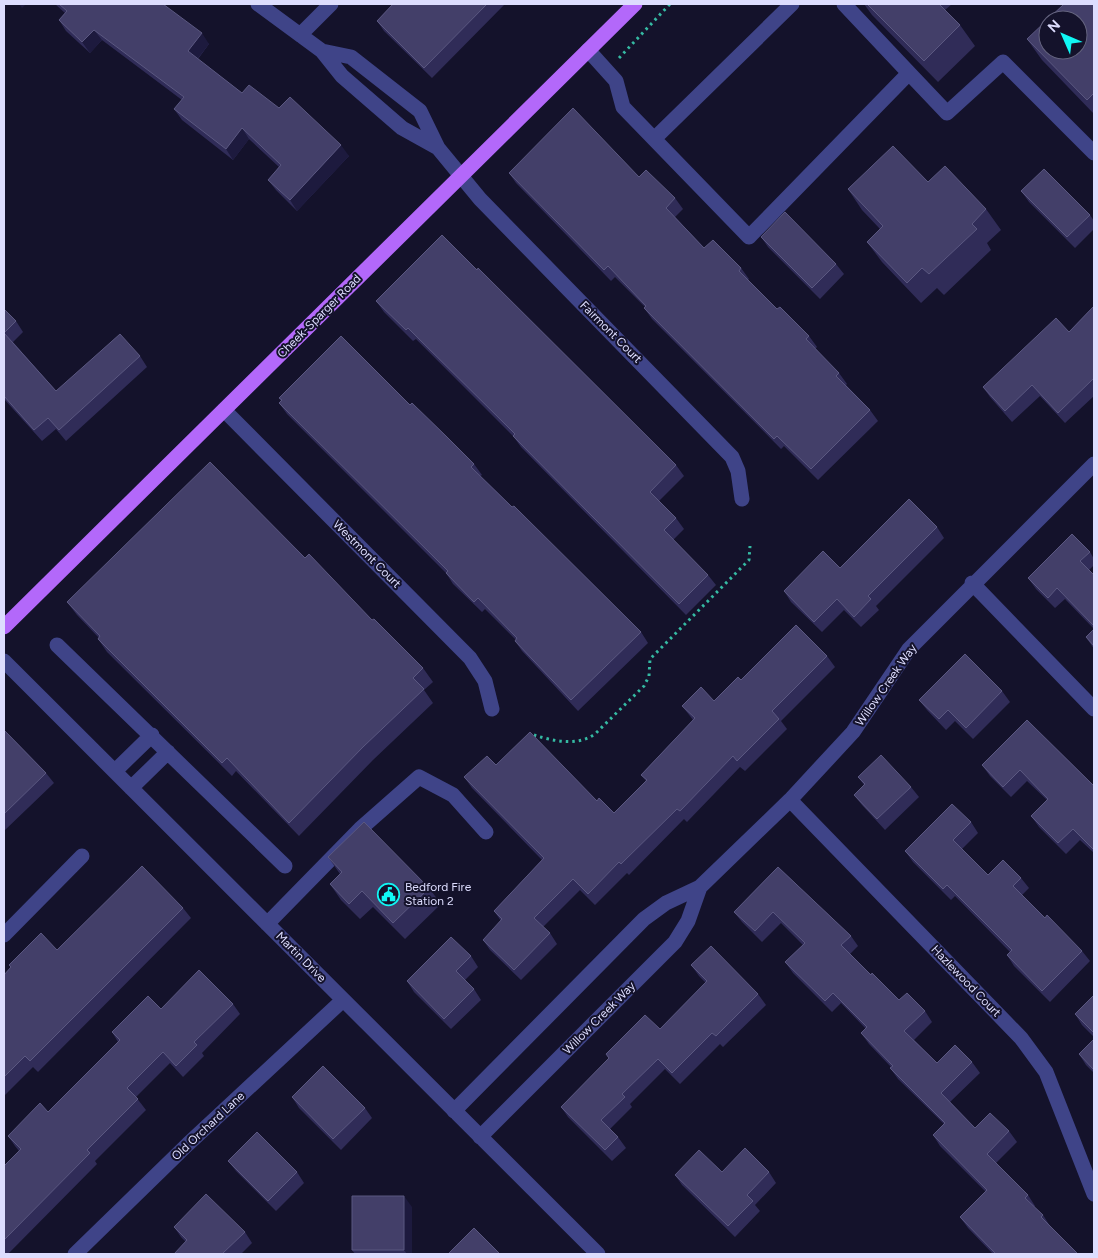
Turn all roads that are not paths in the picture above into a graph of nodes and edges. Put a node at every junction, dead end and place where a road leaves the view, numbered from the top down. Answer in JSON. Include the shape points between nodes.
{"nodes":[{"id":1,"x":258,"y":4,"type":"edge"},
{"id":2,"x":331,"y":4,"type":"edge"},
{"id":3,"x":635,"y":4,"type":"edge"},
{"id":4,"x":792,"y":4,"type":"edge"},
{"id":5,"x":844,"y":4,"type":"edge"},
{"id":6,"x":300,"y":34,"type":"junction"},
{"id":7,"x":588,"y":50,"type":"junction"},
{"id":8,"x":322,"y":51,"type":"junction"},
{"id":9,"x":909,"y":73,"type":"junction"},
{"id":10,"x":654,"y":139,"type":"junction"},
{"id":11,"x":438,"y":148,"type":"junction"},
{"id":12,"x":1094,"y":153,"type":"edge"},
{"id":13,"x":460,"y":177,"type":"junction"},
{"id":14,"x":224,"y":410,"type":"junction"},
{"id":15,"x":1094,"y":464,"type":"edge"},
{"id":16,"x":742,"y":498,"type":"dead end"},
{"id":17,"x":972,"y":583,"type":"junction"},
{"id":18,"x":4,"y":627,"type":"edge"},
{"id":19,"x":57,"y":645,"type":"dead end"},
{"id":20,"x":4,"y":660,"type":"edge"},
{"id":21,"x":492,"y":709,"type":"dead end"},
{"id":22,"x":1094,"y":709,"type":"edge"},
{"id":23,"x":152,"y":735,"type":"junction"},
{"id":24,"x":168,"y":752,"type":"junction"},
{"id":25,"x":114,"y":771,"type":"junction"},
{"id":26,"x":131,"y":788,"type":"junction"},
{"id":27,"x":790,"y":800,"type":"junction"},
{"id":28,"x":486,"y":832,"type":"dead end"},
{"id":29,"x":82,"y":856,"type":"dead end"},
{"id":30,"x":285,"y":866,"type":"dead end"},
{"id":31,"x":700,"y":887,"type":"junction"},
{"id":32,"x":267,"y":924,"type":"junction"},
{"id":33,"x":4,"y":934,"type":"edge"},
{"id":34,"x":344,"y":1000,"type":"junction"},
{"id":35,"x":454,"y":1111,"type":"junction"},
{"id":36,"x":480,"y":1137,"type":"junction"},
{"id":37,"x":1094,"y":1194,"type":"edge"},
{"id":38,"x":75,"y":1254,"type":"edge"},
{"id":39,"x":598,"y":1254,"type":"edge"}],
"edges":[{"from":1,"to":6,"type":"street"},
{"from":2,"to":6,"type":"street"},
{"from":3,"to":7,"type":"main road","name":"Cheek-Sparger Road"},
{"from":4,"to":10,"type":"street"},
{"from":5,"to":9,"type":"street"},
{"from":6,"to":8,"type":"street"},
{"from":7,"to":10,"type":"street","via":[[616,81],[623,108]]},
{"from":7,"to":13,"type":"main road","name":"Cheek-Sparger Road"},
{"from":8,"to":11,"type":"street","via":[[342,76],[402,128]]},
{"from":8,"to":11,"type":"street","via":[[351,57],[420,111]]},
{"from":9,"to":10,"type":"street","via":[[749,237]]},
{"from":9,"to":12,"type":"street","via":[[947,113],[1003,62]]},
{"from":11,"to":13,"type":"street","name":"Fairmont Court"},
{"from":13,"to":14,"type":"main road","name":"Cheek-Sparger Road"},
{"from":13,"to":16,"type":"street","name":"Fairmont Court","via":[[722,445],[738,470]]},
{"from":14,"to":18,"type":"main road","name":"Cheek-Sparger Road"},
{"from":14,"to":21,"type":"street","name":"Westmont Court","via":[[470,658],[485,681]]},
{"from":15,"to":17,"type":"street","name":"Willow Creek Way"},
{"from":17,"to":22,"type":"street"},
{"from":17,"to":27,"type":"street","name":"Willow Creek Way","via":[[909,649],[853,732]]},
{"from":19,"to":23,"type":"street"},
{"from":20,"to":25,"type":"street","name":"Martin Drive"},
{"from":23,"to":24,"type":"street"},
{"from":23,"to":25,"type":"street"},
{"from":24,"to":26,"type":"street"},
{"from":24,"to":30,"type":"street"},
{"from":25,"to":26,"type":"street","name":"Martin Drive"},
{"from":26,"to":32,"type":"street","name":"Martin Drive"},
{"from":27,"to":31,"type":"street","name":"Willow Creek Way"},
{"from":27,"to":37,"type":"street","name":"Hazlewood Court","via":[[1021,1038],[1046,1072]]},
{"from":28,"to":32,"type":"street","via":[[453,795],[419,777],[360,829]]},
{"from":29,"to":33,"type":"street"},
{"from":31,"to":35,"type":"street","name":"Willow Creek Way","via":[[666,903],[644,919]]},
{"from":31,"to":36,"type":"street","name":"Willow Creek Way","via":[[688,921],[675,942]]},
{"from":32,"to":34,"type":"street","name":"Martin Drive"},
{"from":34,"to":35,"type":"street","name":"Martin Drive"},
{"from":34,"to":38,"type":"street","name":"Old Orchard Lane"},
{"from":35,"to":36,"type":"street","name":"Martin Drive"},
{"from":36,"to":39,"type":"street","name":"Martin Drive"}]}
